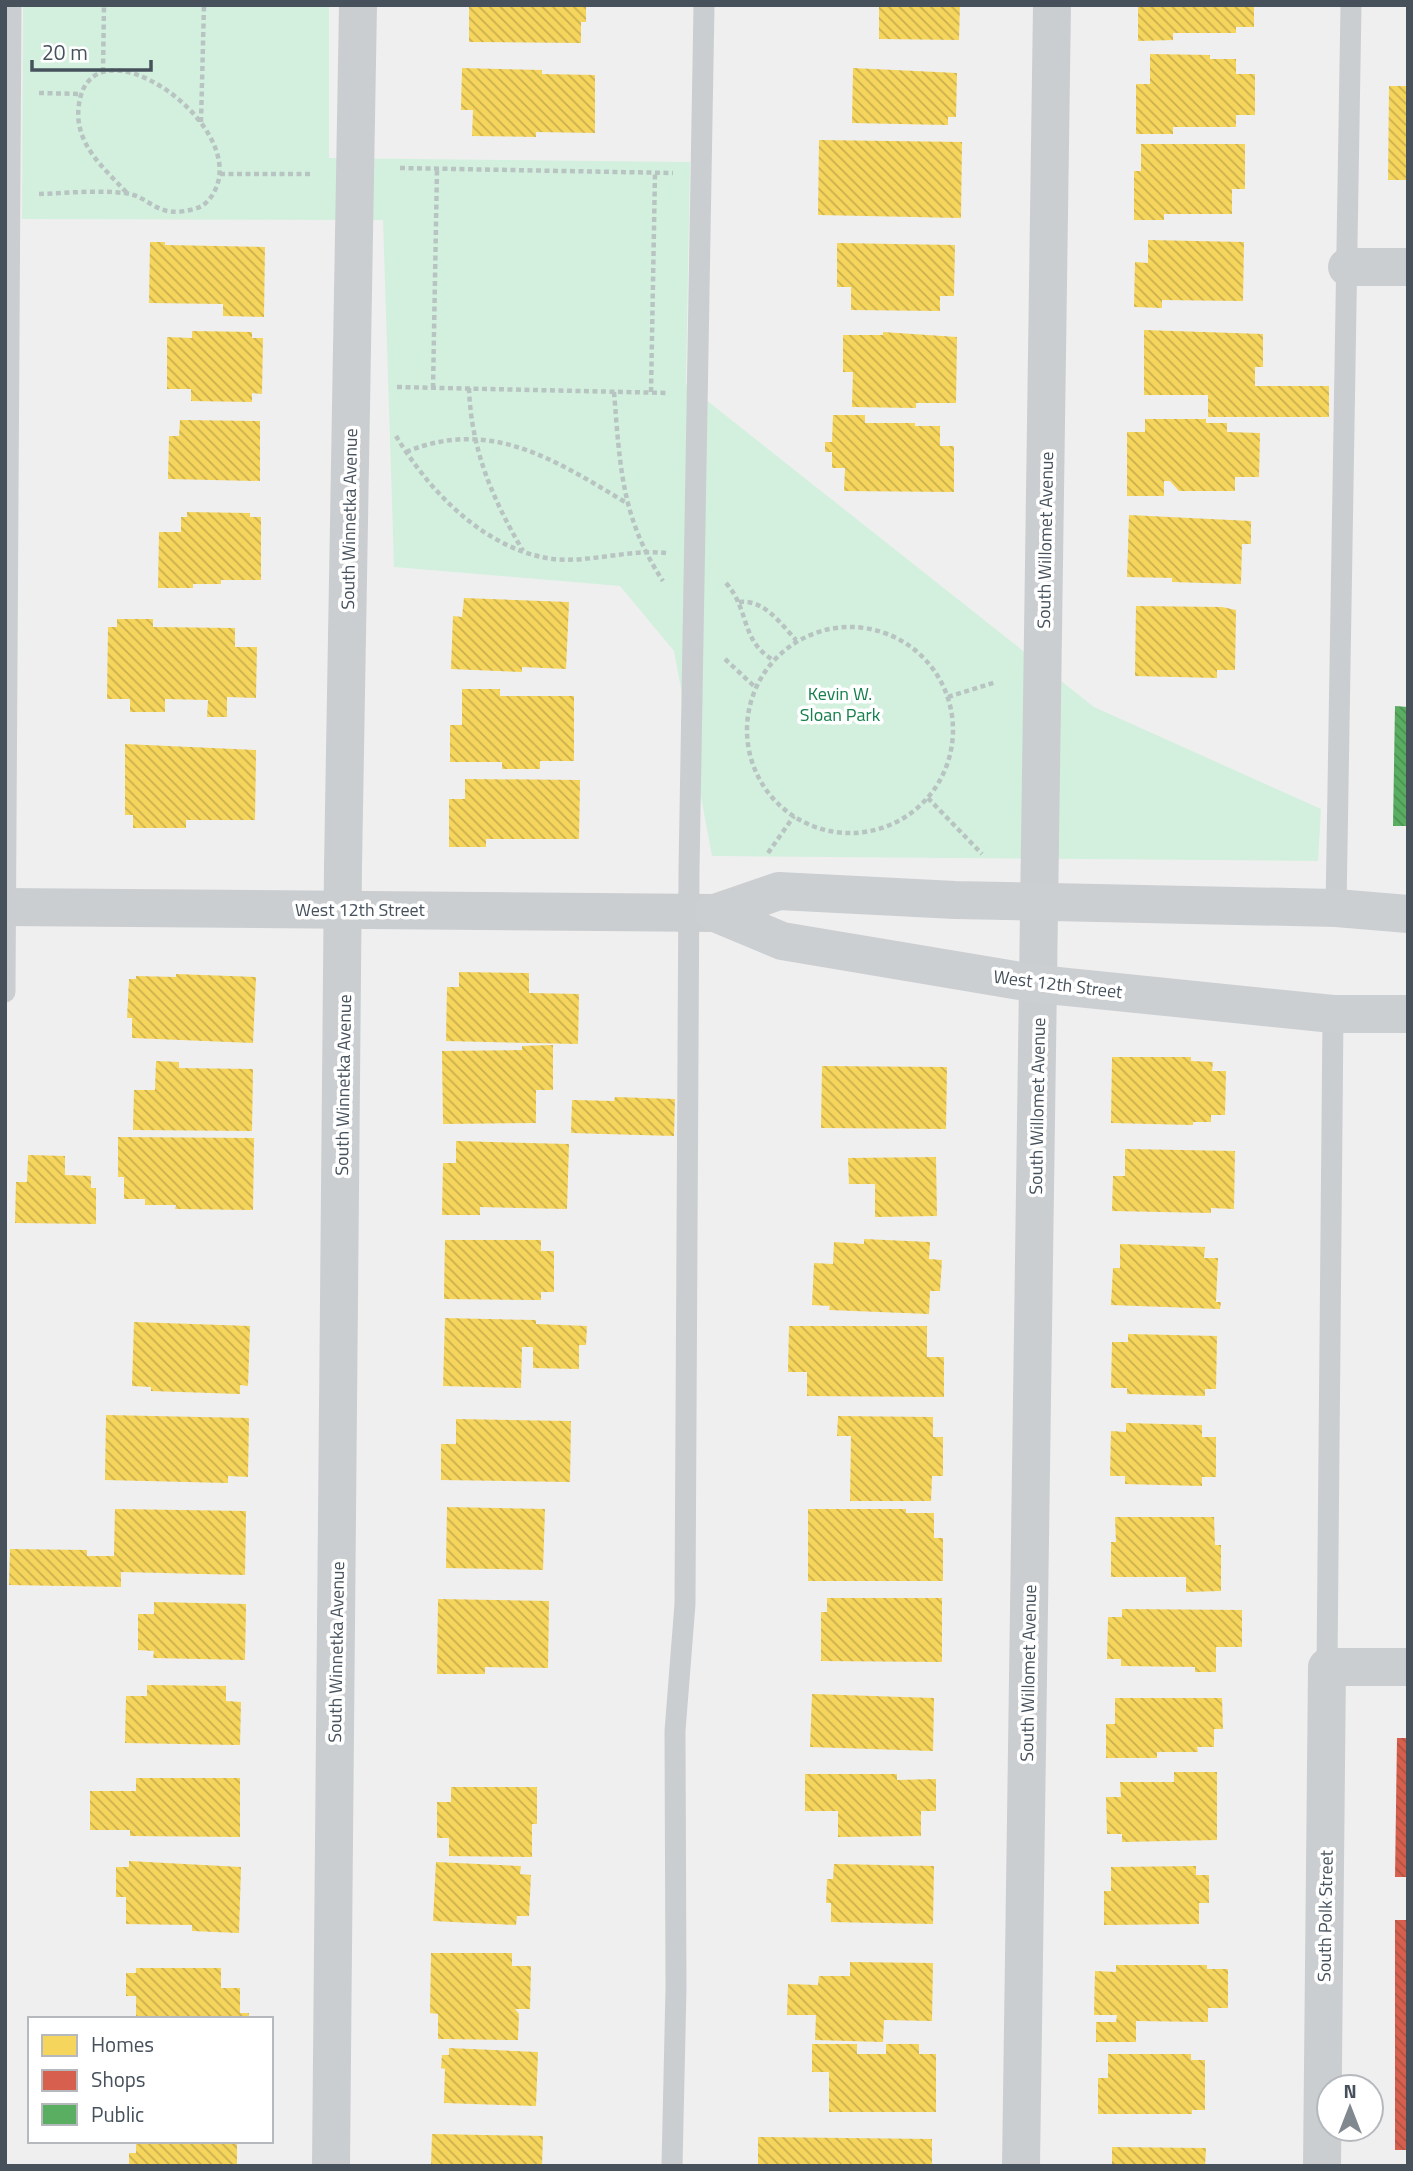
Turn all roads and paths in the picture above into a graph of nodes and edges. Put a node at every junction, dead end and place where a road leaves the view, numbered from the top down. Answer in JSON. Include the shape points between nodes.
{"nodes":[{"id":1,"x":11,"y":5,"type":"edge"},
{"id":2,"x":104,"y":5,"type":"edge"},
{"id":3,"x":204,"y":5,"type":"edge"},
{"id":4,"x":358,"y":5,"type":"edge"},
{"id":5,"x":704,"y":5,"type":"edge"},
{"id":6,"x":1052,"y":5,"type":"edge"},
{"id":7,"x":1351,"y":5,"type":"edge"},
{"id":8,"x":103,"y":72,"type":"junction"},
{"id":9,"x":11,"y":92,"type":"junction"},
{"id":10,"x":80,"y":93,"type":"junction"},
{"id":11,"x":201,"y":122,"type":"junction"},
{"id":12,"x":400,"y":167,"type":"dead end"},
{"id":13,"x":437,"y":169,"type":"junction"},
{"id":14,"x":655,"y":173,"type":"junction"},
{"id":15,"x":702,"y":173,"type":"junction"},
{"id":16,"x":220,"y":174,"type":"junction"},
{"id":17,"x":311,"y":174,"type":"dead end"},
{"id":18,"x":127,"y":193,"type":"junction"},
{"id":19,"x":10,"y":194,"type":"junction"},
{"id":20,"x":1348,"y":267,"type":"junction"},
{"id":21,"x":1408,"y":267,"type":"edge"},
{"id":22,"x":397,"y":387,"type":"dead end"},
{"id":23,"x":433,"y":387,"type":"junction"},
{"id":24,"x":469,"y":388,"type":"junction"},
{"id":25,"x":651,"y":393,"type":"junction"},
{"id":26,"x":697,"y":394,"type":"junction"},
{"id":27,"x":396,"y":436,"type":"dead end"},
{"id":28,"x":473,"y":439,"type":"junction"},
{"id":29,"x":405,"y":452,"type":"junction"},
{"id":30,"x":625,"y":502,"type":"dead end"},
{"id":31,"x":523,"y":551,"type":"junction"},
{"id":32,"x":694,"y":562,"type":"junction"},
{"id":33,"x":739,"y":602,"type":"junction"},
{"id":34,"x":796,"y":640,"type":"junction"},
{"id":35,"x":774,"y":660,"type":"junction"},
{"id":36,"x":996,"y":681,"type":"dead end"},
{"id":37,"x":948,"y":697,"type":"junction"},
{"id":38,"x":928,"y":798,"type":"junction"},
{"id":39,"x":794,"y":816,"type":"junction"},
{"id":40,"x":982,"y":854,"type":"dead end"},
{"id":41,"x":766,"y":855,"type":"dead end"},
{"id":42,"x":1039,"y":902,"type":"junction"},
{"id":43,"x":7,"y":907,"type":"edge"},
{"id":44,"x":1336,"y":908,"type":"junction"},
{"id":45,"x":344,"y":909,"type":"junction"},
{"id":46,"x":703,"y":912,"type":"junction"},
{"id":47,"x":1408,"y":914,"type":"edge"},
{"id":48,"x":1038,"y":984,"type":"junction"},
{"id":49,"x":5,"y":992,"type":"edge"},
{"id":50,"x":1334,"y":1014,"type":"junction"},
{"id":51,"x":1408,"y":1014,"type":"edge"},
{"id":52,"x":1327,"y":1667,"type":"junction"},
{"id":53,"x":1408,"y":1667,"type":"edge"},
{"id":54,"x":331,"y":2166,"type":"edge"},
{"id":55,"x":672,"y":2166,"type":"edge"},
{"id":56,"x":1021,"y":2166,"type":"edge"},
{"id":57,"x":1322,"y":2166,"type":"edge"}],
"edges":[{"from":1,"to":9,"type":"lane"},
{"from":2,"to":8,"type":"path"},
{"from":3,"to":11,"type":"path"},
{"from":4,"to":45,"type":"street","name":"South Winnetka Avenue"},
{"from":5,"to":15,"type":"lane"},
{"from":6,"to":42,"type":"street","name":"South Willomet Avenue"},
{"from":7,"to":20,"type":"lane"},
{"from":8,"to":10,"type":"path"},
{"from":8,"to":11,"type":"path","via":[[149,78],[179,97]]},
{"from":9,"to":10,"type":"path"},
{"from":9,"to":19,"type":"lane"},
{"from":10,"to":18,"type":"path","via":[[82,138],[92,156]]},
{"from":11,"to":16,"type":"path"},
{"from":12,"to":13,"type":"path"},
{"from":13,"to":14,"type":"path"},
{"from":13,"to":23,"type":"path"},
{"from":14,"to":15,"type":"path"},
{"from":14,"to":25,"type":"path"},
{"from":15,"to":26,"type":"lane"},
{"from":16,"to":17,"type":"path"},
{"from":16,"to":18,"type":"path","via":[[210,199],[196,209],[168,212]]},
{"from":18,"to":19,"type":"path"},
{"from":19,"to":43,"type":"lane"},
{"from":20,"to":21,"type":"street"},
{"from":20,"to":44,"type":"lane"},
{"from":22,"to":23,"type":"path"},
{"from":23,"to":24,"type":"path"},
{"from":24,"to":25,"type":"path"},
{"from":24,"to":28,"type":"path"},
{"from":25,"to":26,"type":"path"},
{"from":26,"to":32,"type":"lane"},
{"from":27,"to":29,"type":"path"},
{"from":28,"to":29,"type":"path","via":[[446,440]]},
{"from":28,"to":30,"type":"path","via":[[553,459]]},
{"from":28,"to":31,"type":"path","via":[[486,481]]},
{"from":29,"to":31,"type":"path","via":[[458,514]]},
{"from":31,"to":32,"type":"path","via":[[553,559],[645,551]]},
{"from":32,"to":33,"type":"path","via":[[728,585]]},
{"from":32,"to":46,"type":"lane"},
{"from":33,"to":34,"type":"path","via":[[751,600],[768,610]]},
{"from":33,"to":35,"type":"path","via":[[752,643]]},
{"from":34,"to":35,"type":"path"},
{"from":34,"to":37,"type":"path","via":[[836,627],[872,629],[905,642],[932,666]]},
{"from":35,"to":39,"type":"path","via":[[755,687],[746,719],[748,751],[760,782],[780,807]]},
{"from":36,"to":37,"type":"path"},
{"from":37,"to":38,"type":"path","via":[[954,732],[947,767]]},
{"from":38,"to":39,"type":"path","via":[[903,819],[873,831],[840,833],[808,825]]},
{"from":38,"to":40,"type":"path"},
{"from":39,"to":41,"type":"path"},
{"from":42,"to":44,"type":"main road","name":"West 12th Street"},
{"from":42,"to":46,"type":"main road","name":"West 12th Street","via":[[779,891]]},
{"from":42,"to":48,"type":"street","name":"South Willomet Avenue"},
{"from":43,"to":45,"type":"street","name":"West 12th Street"},
{"from":43,"to":49,"type":"lane"},
{"from":44,"to":47,"type":"main road","name":"West 12th Street"},
{"from":45,"to":46,"type":"street","name":"West 12th Street"},
{"from":45,"to":54,"type":"street","name":"South Winnetka Avenue"},
{"from":46,"to":48,"type":"main road","name":"West 12th Street","via":[[782,941]]},
{"from":46,"to":55,"type":"lane","via":[[685,1604],[675,1731]]},
{"from":48,"to":50,"type":"main road","name":"West 12th Street"},
{"from":48,"to":56,"type":"street","name":"South Willomet Avenue"},
{"from":50,"to":51,"type":"main road","name":"West 12th Street"},
{"from":50,"to":52,"type":"lane"},
{"from":52,"to":53,"type":"street"},
{"from":52,"to":57,"type":"street","name":"South Polk Street"}]}
